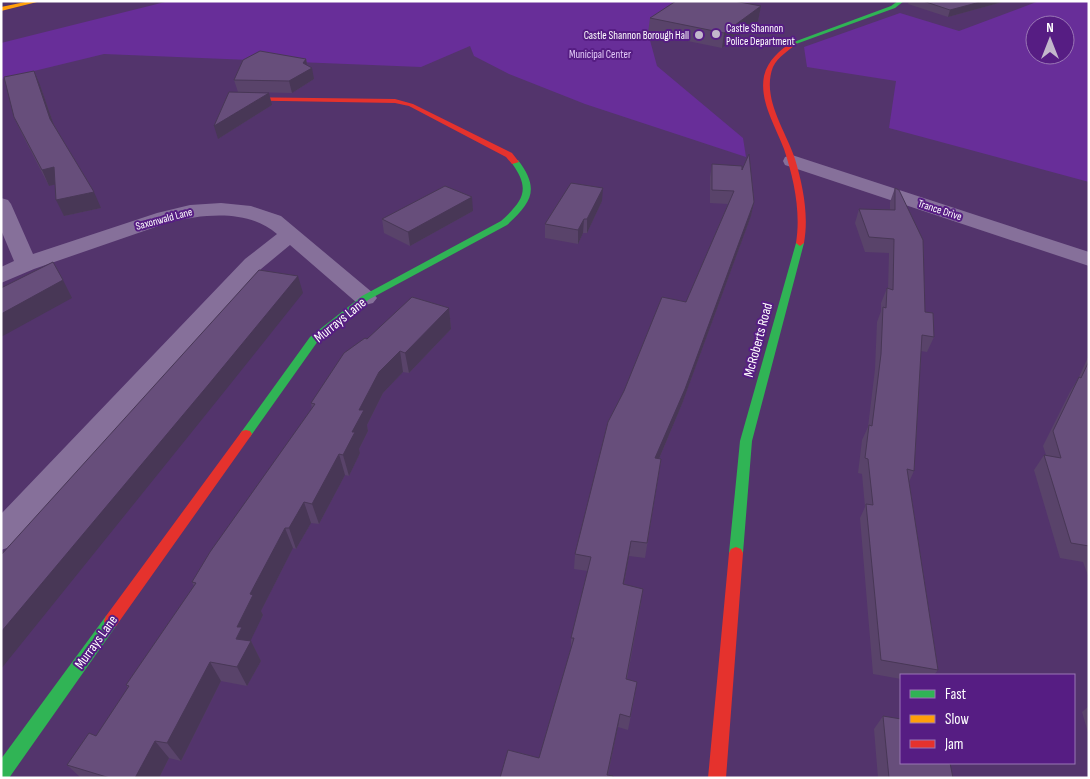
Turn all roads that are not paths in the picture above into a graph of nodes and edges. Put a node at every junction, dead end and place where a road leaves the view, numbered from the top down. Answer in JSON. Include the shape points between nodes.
{"nodes":[{"id":1,"x":39,"y":1,"type":"edge"},
{"id":2,"x":902,"y":1,"type":"edge"},
{"id":3,"x":1,"y":9,"type":"edge"},
{"id":4,"x":228,"y":99,"type":"edge"},
{"id":5,"x":792,"y":161,"type":"junction"},
{"id":6,"x":1,"y":204,"type":"edge"},
{"id":7,"x":290,"y":234,"type":"junction"},
{"id":8,"x":1089,"y":259,"type":"edge"},
{"id":9,"x":26,"y":264,"type":"junction"},
{"id":10,"x":1,"y":276,"type":"edge"},
{"id":11,"x":365,"y":298,"type":"junction"},
{"id":12,"x":1,"y":536,"type":"edge"},
{"id":13,"x":1,"y":774,"type":"edge"},
{"id":14,"x":717,"y":778,"type":"edge"}],
"edges":[{"from":1,"to":3,"type":"street"},
{"from":2,"to":5,"type":"street","name":"McRoberts Road","via":[[800,40],[785,48],[772,62],[764,81],[767,100]]},
{"from":4,"to":11,"type":"street","name":"Murrays Lane","via":[[395,101],[411,105],[509,155],[524,172],[529,191],[521,208],[504,223]]},
{"from":5,"to":8,"type":"street","name":"Trance Drive"},
{"from":5,"to":14,"type":"street","name":"McRoberts Road","via":[[802,215],[802,238],[746,441]]},
{"from":6,"to":9,"type":"street"},
{"from":7,"to":9,"type":"street","name":"Saxonwald Lane","via":[[274,220],[252,212],[190,211]]},
{"from":7,"to":11,"type":"street","name":"Saxonwald Lane"},
{"from":7,"to":12,"type":"street","via":[[253,264]]},
{"from":9,"to":10,"type":"street","name":"Saxonwald Lane"},
{"from":11,"to":13,"type":"street","name":"Murrays Lane","via":[[314,339]]}]}
